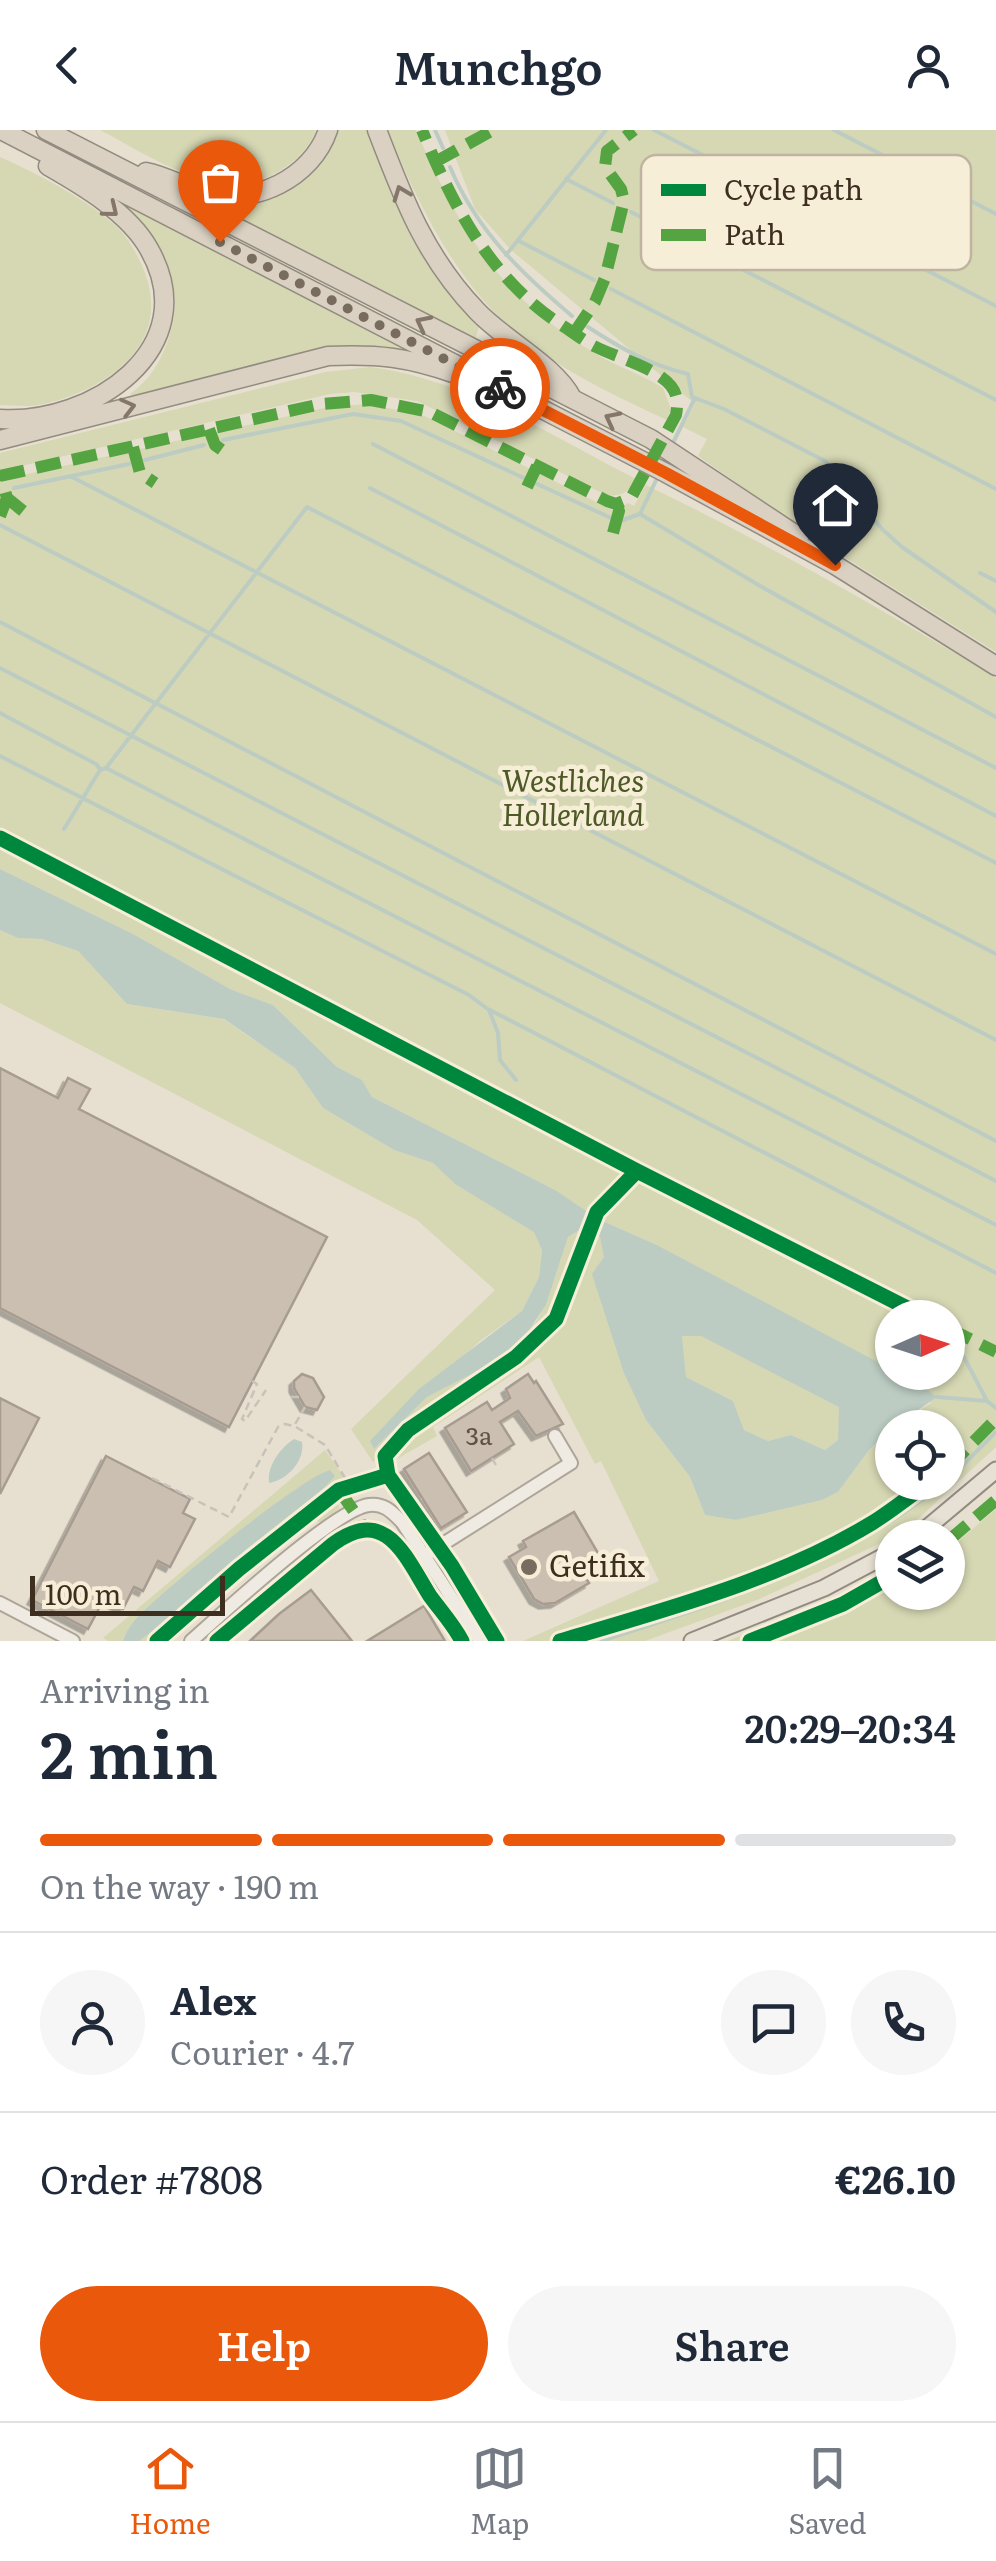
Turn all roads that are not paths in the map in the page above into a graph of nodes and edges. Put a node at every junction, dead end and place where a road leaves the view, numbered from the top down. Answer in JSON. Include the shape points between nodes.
{"nodes":[{"id":1,"x":1,"y":130,"type":"edge"},
{"id":2,"x":46,"y":130,"type":"edge"},
{"id":3,"x":328,"y":130,"type":"edge"},
{"id":4,"x":377,"y":130,"type":"edge"},
{"id":5,"x":38,"y":149,"type":"junction"},
{"id":6,"x":120,"y":167,"type":"junction"},
{"id":7,"x":502,"y":390,"type":"junction"},
{"id":8,"x":572,"y":398,"type":"junction"},
{"id":9,"x":0,"y":419,"type":"edge"},
{"id":10,"x":0,"y":440,"type":"edge"},
{"id":11,"x":835,"y":565,"type":"junction"},
{"id":12,"x":996,"y":666,"type":"edge"},
{"id":13,"x":555,"y":1436,"type":"dead end"},
{"id":14,"x":996,"y":1470,"type":"edge"},
{"id":15,"x":936,"y":1520,"type":"edge"},
{"id":16,"x":424,"y":1556,"type":"junction"},
{"id":17,"x":875,"y":1561,"type":"edge"},
{"id":18,"x":0,"y":1603,"type":"edge"},
{"id":19,"x":479,"y":1640,"type":"edge"},
{"id":20,"x":73,"y":1641,"type":"edge"},
{"id":21,"x":192,"y":1641,"type":"edge"},
{"id":22,"x":692,"y":1641,"type":"edge"}],
"edges":[{"from":1,"to":5,"type":"highway"},
{"from":2,"to":6,"type":"highway"},
{"from":3,"to":6,"type":"highway","via":[[295,175],[248,195],[206,193]]},
{"from":8,"to":4,"type":"highway","one_way":true,"via":[[564,381],[502,336],[450,280],[410,217]]},
{"from":5,"to":7,"type":"highway"},
{"from":5,"to":9,"type":"highway","one_way":true,"via":[[46,166],[132,227],[158,266],[164,304],[148,356],[113,390],[41,415]]},
{"from":8,"to":6,"type":"highway","one_way":true},
{"from":10,"to":7,"type":"highway","one_way":true,"via":[[328,356],[411,358]]},
{"from":7,"to":11,"type":"highway"},
{"from":11,"to":8,"type":"highway","one_way":true,"via":[[674,454]]},
{"from":11,"to":12,"type":"highway"},
{"from":13,"to":16,"type":"street","via":[[571,1463]]},
{"from":14,"to":15,"type":"main road"},
{"from":16,"to":19,"type":"street"},
{"from":16,"to":21,"type":"street","via":[[388,1508],[352,1510]]},
{"from":17,"to":22,"type":"main road"},
{"from":18,"to":20,"type":"street"}]}
